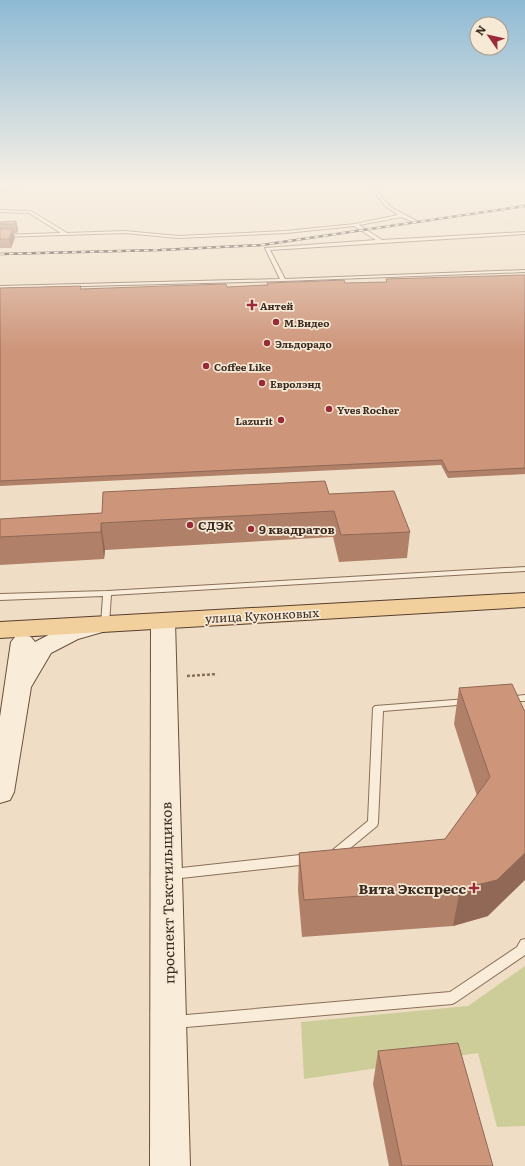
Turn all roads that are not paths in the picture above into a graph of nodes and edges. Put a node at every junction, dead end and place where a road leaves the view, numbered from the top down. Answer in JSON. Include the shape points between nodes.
{"nodes":[{"id":1,"x":375,"y":241,"type":"edge"},
{"id":2,"x":525,"y":271,"type":"edge"},
{"id":3,"x":283,"y":280,"type":"junction"},
{"id":4,"x":0,"y":287,"type":"edge"},
{"id":5,"x":525,"y":569,"type":"edge"},
{"id":6,"x":107,"y":593,"type":"junction"},
{"id":7,"x":0,"y":597,"type":"edge"},
{"id":8,"x":525,"y":600,"type":"edge"},
{"id":9,"x":525,"y":614,"type":"edge"},
{"id":10,"x":163,"y":627,"type":"junction"},
{"id":11,"x":0,"y":630,"type":"edge"},
{"id":12,"x":104,"y":631,"type":"junction"},
{"id":13,"x":57,"y":640,"type":"junction"},
{"id":14,"x":12,"y":643,"type":"edge"},
{"id":15,"x":18,"y":688,"type":"junction"},
{"id":16,"x":525,"y":698,"type":"edge"},
{"id":17,"x":502,"y":700,"type":"edge"},
{"id":18,"x":479,"y":702,"type":"edge"},
{"id":19,"x":0,"y":792,"type":"edge"},
{"id":20,"x":167,"y":874,"type":"junction"},
{"id":21,"x":525,"y":944,"type":"edge"},
{"id":22,"x":168,"y":1023,"type":"junction"},
{"id":23,"x":170,"y":1166,"type":"edge"}],
"edges":[{"from":1,"to":3,"type":"lane","via":[[267,249]]},
{"from":2,"to":3,"type":"lane"},
{"from":3,"to":4,"type":"lane"},
{"from":5,"to":6,"type":"lane"},
{"from":6,"to":7,"type":"lane"},
{"from":6,"to":12,"type":"lane"},
{"from":8,"to":10,"type":"main road","name":"улица Куконковых"},
{"from":9,"to":10,"type":"main road","name":"улица Куконковых"},
{"from":10,"to":12,"type":"main road","name":"улица Куконковых"},
{"from":10,"to":20,"type":"main road","name":"проспект Текстильщиков"},
{"from":11,"to":12,"type":"main road","name":"улица Куконковых"},
{"from":12,"to":13,"type":"main road","via":[[70,633]]},
{"from":12,"to":14,"type":"main road"},
{"from":13,"to":14,"type":"main road"},
{"from":13,"to":15,"type":"main road","via":[[42,648]]},
{"from":14,"to":15,"type":"main road"},
{"from":15,"to":19,"type":"main road"},
{"from":16,"to":17,"type":"lane"},
{"from":18,"to":20,"type":"lane","via":[[378,708],[373,823],[332,857]]},
{"from":20,"to":22,"type":"main road","name":"проспект Текстильщиков"},
{"from":21,"to":22,"type":"lane","via":[[521,952],[452,998]]},
{"from":22,"to":23,"type":"main road","name":"проспект Текстильщиков"}]}
